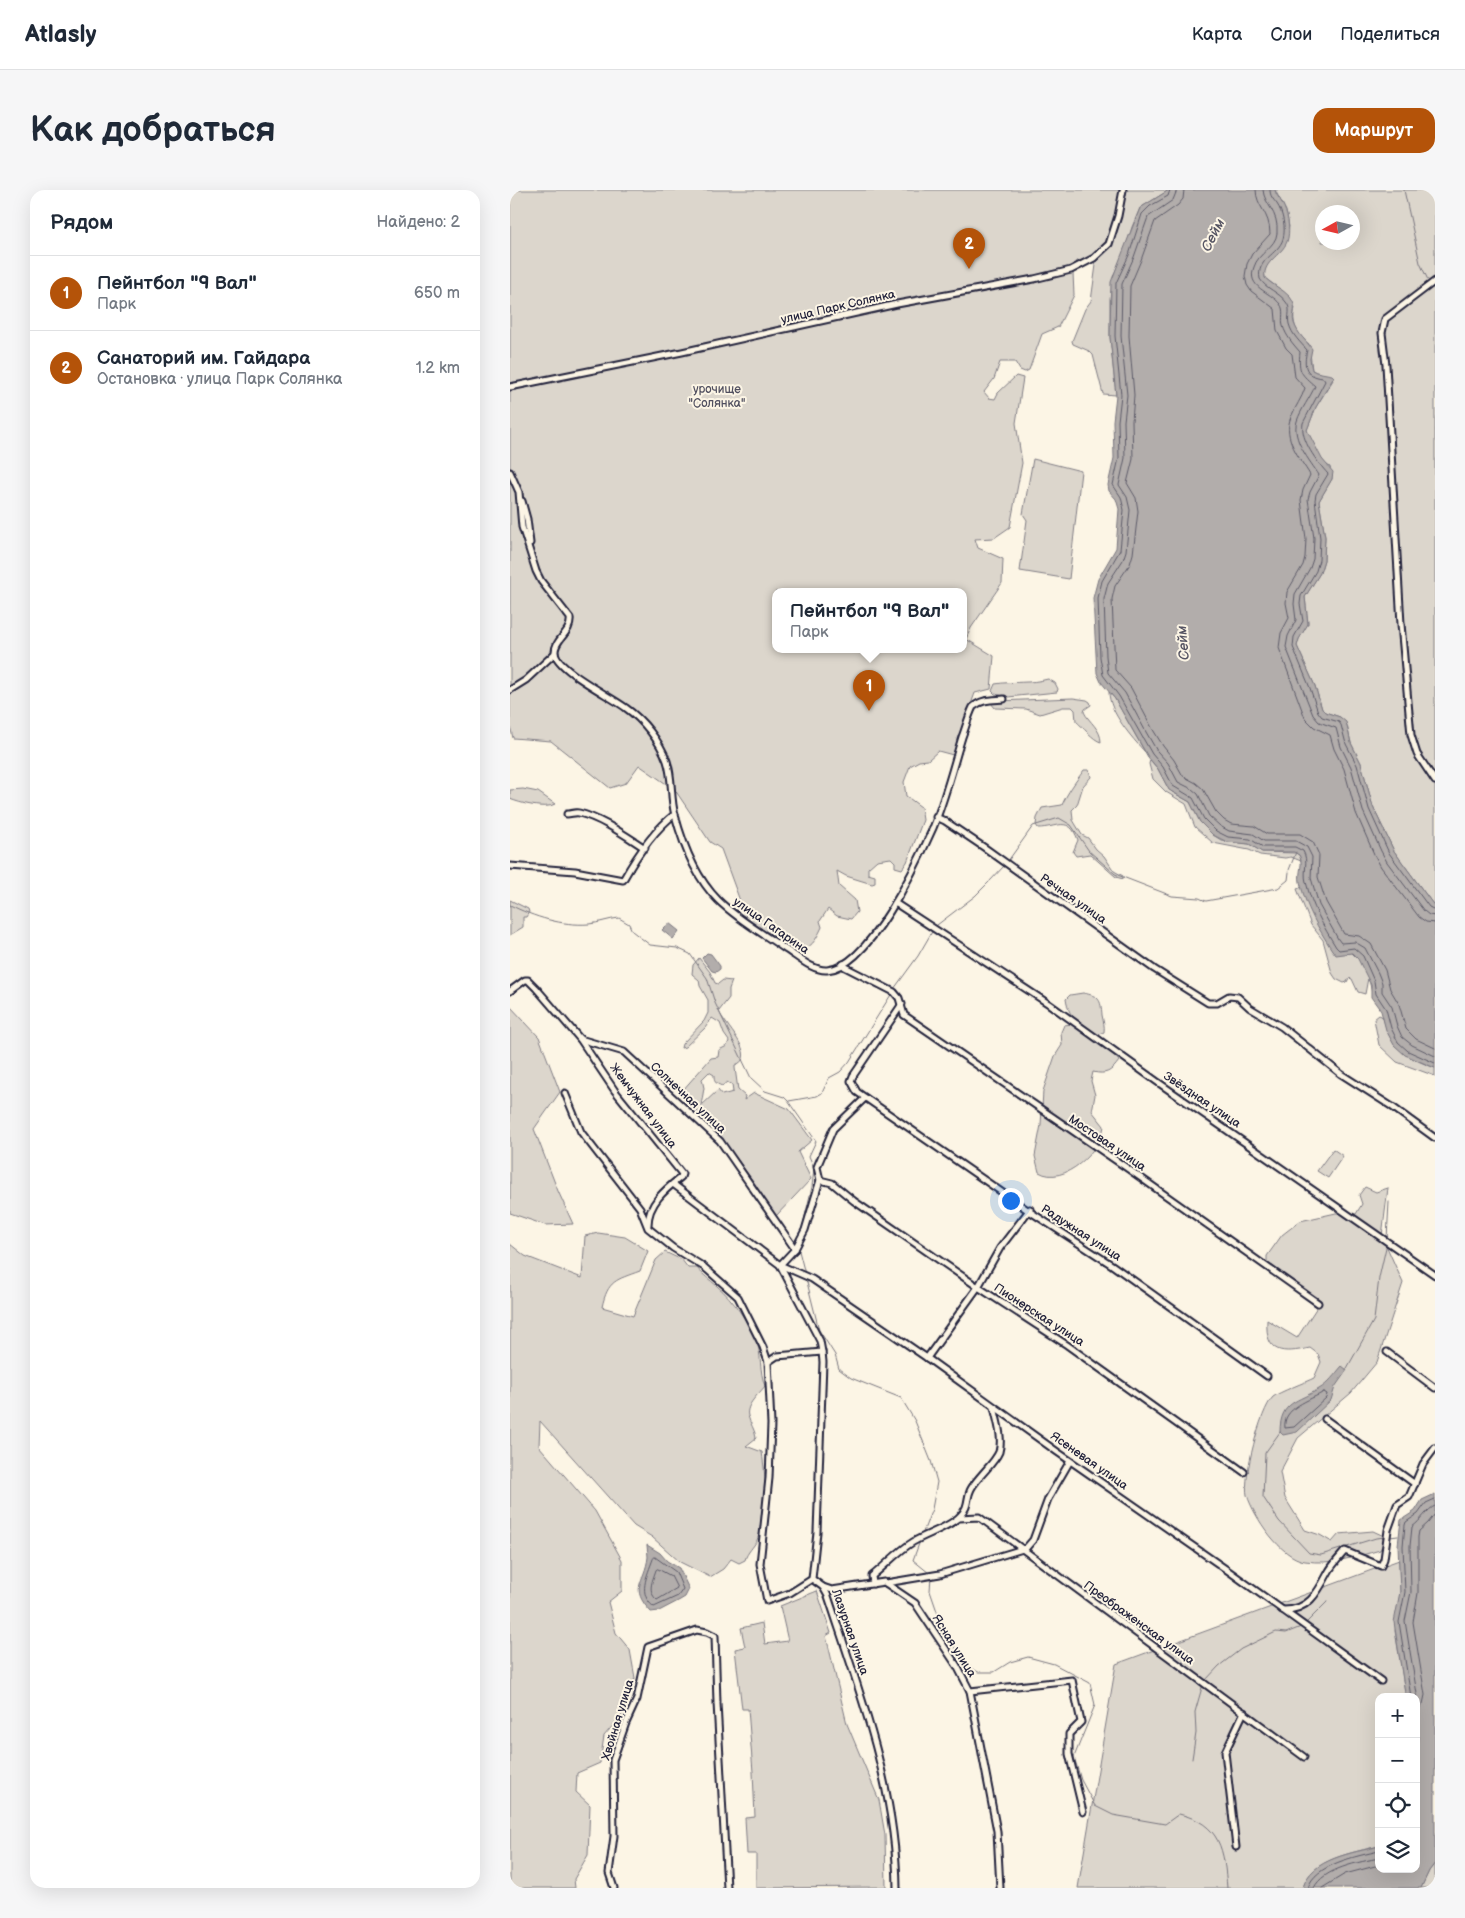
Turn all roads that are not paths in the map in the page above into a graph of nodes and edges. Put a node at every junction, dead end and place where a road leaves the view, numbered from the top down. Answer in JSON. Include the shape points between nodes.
{"nodes":[{"id":1,"x":1123,"y":190,"type":"edge"},
{"id":2,"x":1435,"y":281,"type":"edge"},
{"id":3,"x":510,"y":387,"type":"edge"},
{"id":4,"x":510,"y":472,"type":"edge"},
{"id":5,"x":555,"y":653,"type":"junction"},
{"id":6,"x":510,"y":690,"type":"edge"},
{"id":7,"x":1004,"y":699,"type":"dead end"},
{"id":8,"x":1435,"y":780,"type":"edge"},
{"id":9,"x":567,"y":814,"type":"dead end"},
{"id":10,"x":675,"y":814,"type":"junction"},
{"id":11,"x":936,"y":817,"type":"junction"},
{"id":12,"x":645,"y":848,"type":"junction"},
{"id":13,"x":510,"y":866,"type":"edge"},
{"id":14,"x":895,"y":903,"type":"junction"},
{"id":15,"x":843,"y":964,"type":"junction"},
{"id":16,"x":510,"y":991,"type":"edge"},
{"id":17,"x":902,"y":1004,"type":"junction"},
{"id":18,"x":580,"y":1039,"type":"junction"},
{"id":19,"x":565,"y":1093,"type":"dead end"},
{"id":20,"x":865,"y":1098,"type":"junction"},
{"id":21,"x":1435,"y":1138,"type":"edge"},
{"id":22,"x":820,"y":1180,"type":"junction"},
{"id":23,"x":673,"y":1184,"type":"junction"},
{"id":24,"x":1030,"y":1210,"type":"junction"},
{"id":25,"x":648,"y":1228,"type":"junction"},
{"id":26,"x":795,"y":1249,"type":"junction"},
{"id":27,"x":780,"y":1265,"type":"junction"},
{"id":28,"x":1435,"y":1275,"type":"edge"},
{"id":29,"x":978,"y":1287,"type":"junction"},
{"id":30,"x":1318,"y":1303,"type":"dead end"},
{"id":31,"x":822,"y":1352,"type":"junction"},
{"id":32,"x":1388,"y":1352,"type":"dead end"},
{"id":33,"x":927,"y":1358,"type":"junction"},
{"id":34,"x":768,"y":1362,"type":"junction"},
{"id":35,"x":1267,"y":1376,"type":"dead end"},
{"id":36,"x":1435,"y":1388,"type":"edge"},
{"id":37,"x":994,"y":1406,"type":"junction"},
{"id":38,"x":1325,"y":1419,"type":"dead end"},
{"id":39,"x":1435,"y":1448,"type":"edge"},
{"id":40,"x":1070,"y":1460,"type":"junction"},
{"id":41,"x":1244,"y":1472,"type":"dead end"},
{"id":42,"x":1415,"y":1484,"type":"junction"},
{"id":43,"x":959,"y":1518,"type":"junction"},
{"id":44,"x":1023,"y":1549,"type":"junction"},
{"id":45,"x":812,"y":1579,"type":"junction"},
{"id":46,"x":886,"y":1583,"type":"junction"},
{"id":47,"x":873,"y":1584,"type":"junction"},
{"id":48,"x":824,"y":1587,"type":"junction"},
{"id":49,"x":1282,"y":1610,"type":"junction"},
{"id":50,"x":1381,"y":1681,"type":"dead end"},
{"id":51,"x":970,"y":1691,"type":"junction"},
{"id":52,"x":1244,"y":1712,"type":"junction"},
{"id":53,"x":1304,"y":1757,"type":"dead end"},
{"id":54,"x":1082,"y":1812,"type":"dead end"},
{"id":55,"x":1236,"y":1847,"type":"dead end"},
{"id":56,"x":614,"y":1888,"type":"edge"},
{"id":57,"x":727,"y":1888,"type":"edge"},
{"id":58,"x":897,"y":1888,"type":"edge"},
{"id":59,"x":1000,"y":1888,"type":"edge"}],
"edges":[{"from":1,"to":3,"type":"street","name":"улица Парк Солянка","via":[[1109,244],[1094,258],[1071,270]]},
{"from":2,"to":8,"type":"street","via":[[1385,319],[1382,333],[1411,736],[1417,754]]},
{"from":4,"to":5,"type":"street","via":[[520,496],[522,528],[536,571],[570,618],[569,628]]},
{"from":5,"to":6,"type":"street"},
{"from":5,"to":10,"type":"street","name":"улица Гагарина","via":[[569,671],[627,708],[660,745],[667,761]]},
{"from":7,"to":11,"type":"street","name":"улица Гагарина","via":[[984,700],[973,707]]},
{"from":9,"to":12,"type":"street","via":[[577,812],[593,818]]},
{"from":10,"to":12,"type":"street"},
{"from":10,"to":15,"type":"street","name":"улица Гагарина","via":[[699,874],[718,900],[738,918],[820,970]]},
{"from":11,"to":14,"type":"street","name":"улица Гагарина"},
{"from":11,"to":21,"type":"street","name":"Речная улица","via":[[1208,1003],[1217,1003],[1229,996],[1238,997]]},
{"from":12,"to":13,"type":"street","via":[[623,880],[575,871]]},
{"from":14,"to":15,"type":"street","name":"улица Гагарина","via":[[871,938]]},
{"from":14,"to":28,"type":"street","name":"Звёздная улица","via":[[1049,1004]]},
{"from":15,"to":17,"type":"street","name":"Мостовая улица","via":[[892,992]]},
{"from":16,"to":18,"type":"street","via":[[528,980]]},
{"from":17,"to":20,"type":"street","name":"Радужная улица","via":[[853,1076],[857,1092]]},
{"from":17,"to":30,"type":"street","name":"Мостовая улица","via":[[904,1015]]},
{"from":18,"to":23,"type":"street","name":"Жемчужная улица","via":[[616,1091],[682,1174]]},
{"from":18,"to":26,"type":"street","name":"Солнечная улица","via":[[624,1052],[720,1141]]},
{"from":19,"to":25,"type":"street","via":[[581,1132],[640,1208]]},
{"from":20,"to":22,"type":"street","via":[[833,1129],[817,1167]]},
{"from":20,"to":24,"type":"street","name":"Радужная улица"},
{"from":22,"to":26,"type":"street","via":[[805,1230]]},
{"from":22,"to":29,"type":"street","name":"Пионерская улица","via":[[832,1183]]},
{"from":23,"to":25,"type":"street","via":[[660,1194],[648,1218]]},
{"from":23,"to":27,"type":"street"},
{"from":24,"to":29,"type":"street","via":[[1000,1248]]},
{"from":24,"to":35,"type":"street","name":"Радужная улица"},
{"from":25,"to":34,"type":"street","via":[[704,1267],[738,1297]]},
{"from":26,"to":27,"type":"street"},
{"from":27,"to":31,"type":"street","via":[[820,1341]]},
{"from":27,"to":33,"type":"street","name":"Ясеневая улица","via":[[812,1279]]},
{"from":29,"to":33,"type":"street"},
{"from":29,"to":41,"type":"street","name":"Пионерская улица","via":[[1066,1345]]},
{"from":31,"to":34,"type":"street","via":[[777,1356]]},
{"from":31,"to":45,"type":"street","via":[[820,1460]]},
{"from":32,"to":36,"type":"street"},
{"from":33,"to":37,"type":"street","name":"Ясеневая улица"},
{"from":34,"to":45,"type":"street","via":[[769,1478],[760,1564],[768,1602]]},
{"from":37,"to":40,"type":"street","name":"Ясеневая улица"},
{"from":37,"to":43,"type":"street","via":[[1000,1437],[998,1452],[970,1490],[969,1503]]},
{"from":38,"to":42,"type":"street"},
{"from":39,"to":42,"type":"street","via":[[1423,1464]]},
{"from":40,"to":44,"type":"street","via":[[1048,1499],[1033,1540]]},
{"from":40,"to":49,"type":"street","name":"Ясеневая улица"},
{"from":42,"to":49,"type":"street","via":[[1409,1498],[1397,1505],[1381,1566],[1345,1551],[1328,1572],[1322,1587],[1306,1604],[1293,1610]]},
{"from":43,"to":44,"type":"street","name":"Преображенская улица","via":[[979,1517]]},
{"from":43,"to":47,"type":"street","via":[[900,1551],[872,1576]]},
{"from":44,"to":46,"type":"street","via":[[940,1574]]},
{"from":44,"to":52,"type":"street","name":"Преображенская улица"},
{"from":45,"to":48,"type":"street","name":"Лазурная улица"},
{"from":46,"to":47,"type":"street"},
{"from":46,"to":51,"type":"street","name":"Ясная улица","via":[[915,1602]]},
{"from":47,"to":48,"type":"street","via":[[832,1590]]},
{"from":48,"to":58,"type":"street","name":"Лазурная улица","via":[[872,1728],[895,1844]]},
{"from":49,"to":50,"type":"street","name":"Ясеневая улица"},
{"from":51,"to":54,"type":"street","via":[[1072,1680],[1081,1722],[1069,1734],[1069,1754]]},
{"from":51,"to":59,"type":"street","name":"Ясная улица","via":[[997,1831]]},
{"from":52,"to":53,"type":"street","name":"Преображенская улица"},
{"from":52,"to":55,"type":"street","via":[[1225,1752]]},
{"from":56,"to":57,"type":"street","name":"Хвойная улица","via":[[610,1873],[614,1836],[613,1760],[637,1700],[648,1647],[697,1630],[715,1636]]}]}
